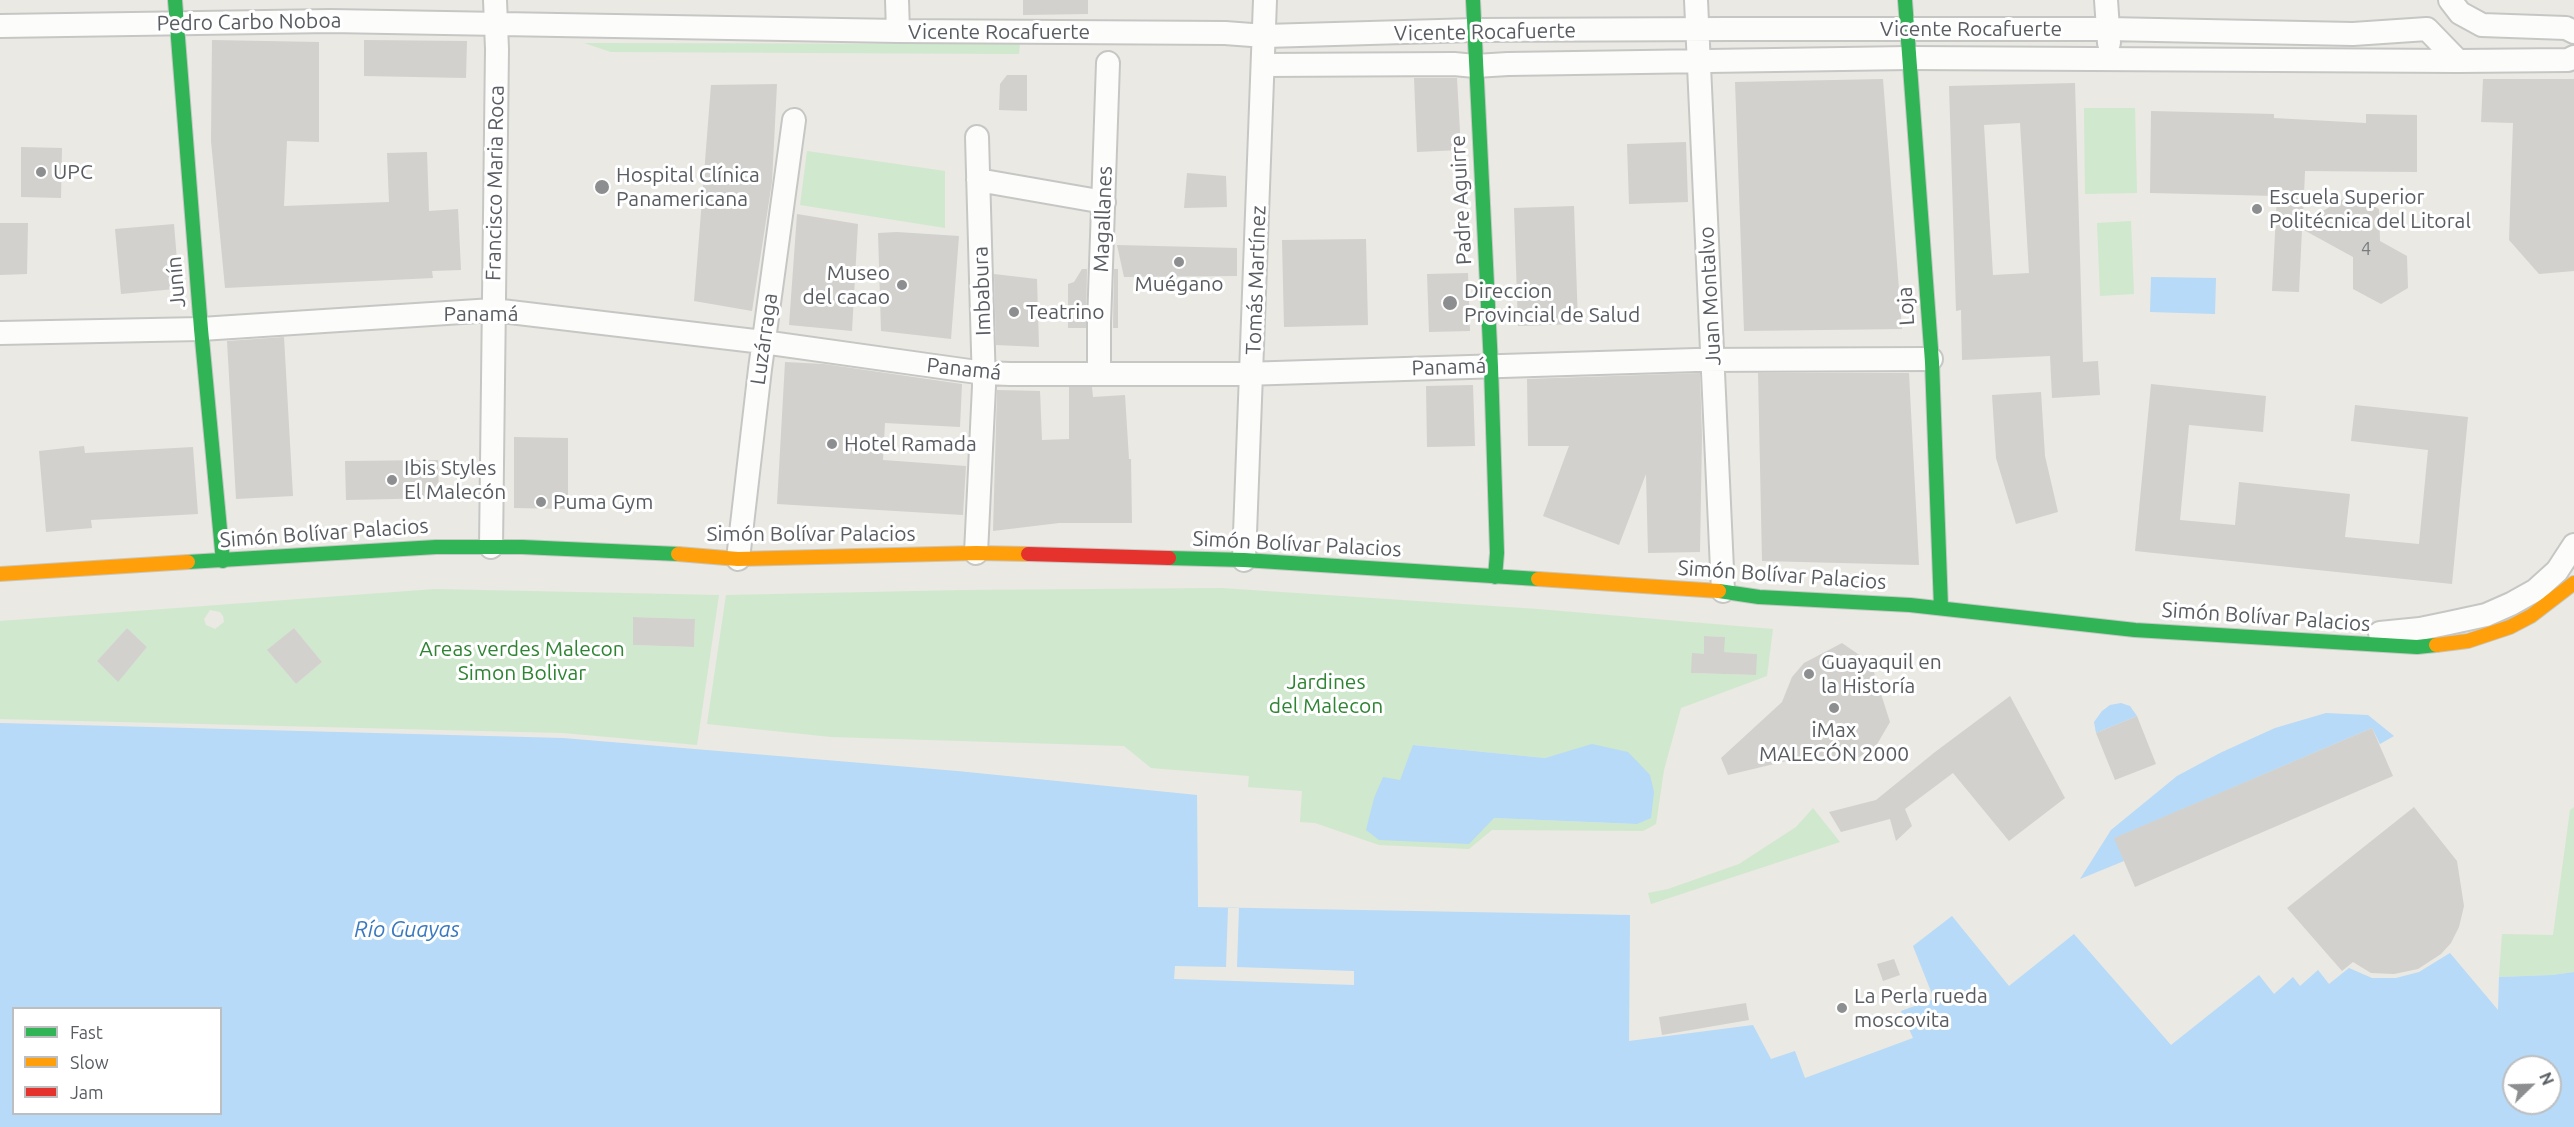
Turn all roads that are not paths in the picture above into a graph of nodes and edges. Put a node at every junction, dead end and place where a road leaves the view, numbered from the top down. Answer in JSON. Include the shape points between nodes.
{"nodes":[{"id":1,"x":175,"y":0,"type":"edge"},
{"id":2,"x":495,"y":0,"type":"edge"},
{"id":3,"x":897,"y":0,"type":"edge"},
{"id":4,"x":1265,"y":0,"type":"edge"},
{"id":5,"x":1473,"y":0,"type":"edge"},
{"id":6,"x":1696,"y":0,"type":"edge"},
{"id":7,"x":1905,"y":0,"type":"edge"},
{"id":8,"x":2106,"y":0,"type":"edge"},
{"id":9,"x":2438,"y":0,"type":"edge"},
{"id":10,"x":2450,"y":0,"type":"edge"},
{"id":11,"x":177,"y":23,"type":"junction"},
{"id":12,"x":497,"y":24,"type":"junction"},
{"id":13,"x":0,"y":26,"type":"edge"},
{"id":14,"x":2108,"y":28,"type":"junction"},
{"id":15,"x":1697,"y":29,"type":"junction"},
{"id":16,"x":1907,"y":29,"type":"junction"},
{"id":17,"x":2427,"y":29,"type":"junction"},
{"id":18,"x":1474,"y":30,"type":"junction"},
{"id":19,"x":898,"y":31,"type":"junction"},
{"id":20,"x":2574,"y":32,"type":"edge"},
{"id":21,"x":2353,"y":34,"type":"junction"},
{"id":22,"x":1265,"y":36,"type":"junction"},
{"id":23,"x":2574,"y":57,"type":"edge"},
{"id":24,"x":1909,"y":58,"type":"junction"},
{"id":25,"x":2110,"y":58,"type":"junction"},
{"id":26,"x":2312,"y":59,"type":"junction"},
{"id":27,"x":2458,"y":61,"type":"junction"},
{"id":28,"x":1699,"y":62,"type":"junction"},
{"id":29,"x":1108,"y":63,"type":"dead end"},
{"id":30,"x":1264,"y":65,"type":"junction"},
{"id":31,"x":1475,"y":66,"type":"junction"},
{"id":32,"x":794,"y":120,"type":"dead end"},
{"id":33,"x":977,"y":137,"type":"dead end"},
{"id":34,"x":978,"y":180,"type":"junction"},
{"id":35,"x":1104,"y":202,"type":"junction"},
{"id":36,"x":493,"y":310,"type":"junction"},
{"id":37,"x":201,"y":329,"type":"junction"},
{"id":38,"x":0,"y":333,"type":"edge"},
{"id":39,"x":763,"y":342,"type":"junction"},
{"id":40,"x":1931,"y":359,"type":"junction"},
{"id":41,"x":1712,"y":360,"type":"junction"},
{"id":42,"x":1491,"y":366,"type":"junction"},
{"id":43,"x":984,"y":373,"type":"junction"},
{"id":44,"x":1099,"y":374,"type":"junction"},
{"id":45,"x":1253,"y":374,"type":"junction"},
{"id":46,"x":2574,"y":545,"type":"edge"},
{"id":47,"x":491,"y":547,"type":"junction"},
{"id":48,"x":976,"y":554,"type":"junction"},
{"id":49,"x":738,"y":559,"type":"junction"},
{"id":50,"x":1244,"y":560,"type":"junction"},
{"id":51,"x":223,"y":561,"type":"junction"},
{"id":52,"x":0,"y":574,"type":"edge"},
{"id":53,"x":1496,"y":577,"type":"junction"},
{"id":54,"x":2574,"y":583,"type":"edge"},
{"id":55,"x":1722,"y":591,"type":"junction"},
{"id":56,"x":1941,"y":608,"type":"junction"},
{"id":57,"x":2322,"y":642,"type":"junction"}],
"edges":[{"from":1,"to":11,"type":"main road","name":"Junín"},
{"from":2,"to":12,"type":"street","name":"Francisco Maria Roca"},
{"from":3,"to":19,"type":"street"},
{"from":4,"to":22,"type":"street","name":"Tomás Martínez"},
{"from":5,"to":18,"type":"main road","name":"Padre Aguirre"},
{"from":6,"to":15,"type":"street","name":"Juan Montalvo"},
{"from":7,"to":16,"type":"main road","name":"Loja"},
{"from":8,"to":14,"type":"street"},
{"from":9,"to":17,"type":"street","via":[[2439,20]]},
{"from":10,"to":20,"type":"street","via":[[2460,13],[2482,25],[2566,28]]},
{"from":11,"to":12,"type":"street","name":"Pedro Carbo Noboa"},
{"from":11,"to":13,"type":"street","name":"Pedro Carbo Noboa"},
{"from":11,"to":37,"type":"main road","name":"Junín"},
{"from":12,"to":19,"type":"street","name":"Vicente Rocafuerte"},
{"from":12,"to":36,"type":"street","name":"Francisco Maria Roca"},
{"from":14,"to":16,"type":"street","name":"Vicente Rocafuerte"},
{"from":14,"to":21,"type":"street","name":"Vicente Rocafuerte"},
{"from":14,"to":25,"type":"street"},
{"from":15,"to":16,"type":"street","name":"Vicente Rocafuerte"},
{"from":15,"to":18,"type":"street","name":"Vicente Rocafuerte"},
{"from":15,"to":28,"type":"street","name":"Juan Montalvo"},
{"from":16,"to":24,"type":"main road","name":"Loja"},
{"from":17,"to":21,"type":"street","name":"Vicente Rocafuerte"},
{"from":17,"to":27,"type":"street"},
{"from":18,"to":22,"type":"street","name":"Vicente Rocafuerte"},
{"from":18,"to":31,"type":"main road","name":"Padre Aguirre"},
{"from":19,"to":22,"type":"street","name":"Vicente Rocafuerte"},
{"from":21,"to":26,"type":"street"},
{"from":22,"to":30,"type":"street","name":"Tomás Martínez"},
{"from":23,"to":27,"type":"street","name":"Vicente Rocafuerte"},
{"from":24,"to":25,"type":"street","name":"Vicente Rocafuerte"},
{"from":24,"to":28,"type":"street","name":"Vicente Rocafuerte"},
{"from":24,"to":40,"type":"main road","name":"Loja"},
{"from":25,"to":26,"type":"street","name":"Vicente Rocafuerte"},
{"from":26,"to":27,"type":"street","name":"Vicente Rocafuerte"},
{"from":28,"to":31,"type":"street","name":"Vicente Rocafuerte"},
{"from":28,"to":41,"type":"street","name":"Juan Montalvo"},
{"from":29,"to":35,"type":"street","name":"Magallanes"},
{"from":30,"to":31,"type":"street","name":"Vicente Rocafuerte"},
{"from":30,"to":45,"type":"street","name":"Tomás Martínez"},
{"from":31,"to":42,"type":"main road","name":"Padre Aguirre"},
{"from":32,"to":39,"type":"street","name":"Luzárraga"},
{"from":33,"to":34,"type":"street","name":"Imbabura"},
{"from":34,"to":35,"type":"street"},
{"from":34,"to":43,"type":"street","name":"Imbabura"},
{"from":35,"to":44,"type":"street","name":"Magallanes"},
{"from":36,"to":37,"type":"street","name":"Panamá"},
{"from":36,"to":39,"type":"street","name":"Panamá"},
{"from":36,"to":47,"type":"street","name":"Francisco Maria Roca"},
{"from":37,"to":38,"type":"street","name":"Panamá"},
{"from":37,"to":51,"type":"main road","name":"Junín"},
{"from":39,"to":43,"type":"street","name":"Panamá"},
{"from":39,"to":49,"type":"street","name":"Luzárraga"},
{"from":40,"to":41,"type":"street","name":"Panamá"},
{"from":40,"to":56,"type":"main road","name":"Loja"},
{"from":41,"to":42,"type":"street","name":"Panamá"},
{"from":41,"to":55,"type":"street","name":"Juan Montalvo"},
{"from":42,"to":45,"type":"street","name":"Panamá"},
{"from":42,"to":53,"type":"main road","name":"Padre Aguirre"},
{"from":43,"to":44,"type":"street","name":"Panamá"},
{"from":43,"to":48,"type":"street","name":"Imbabura"},
{"from":44,"to":45,"type":"street","name":"Panamá"},
{"from":45,"to":50,"type":"street","name":"Tomás Martínez"},
{"from":46,"to":57,"type":"street","via":[[2557,570],[2536,590],[2486,615],[2420,629]]},
{"from":47,"to":49,"type":"main road","name":"Simón Bolívar Palacios"},
{"from":47,"to":51,"type":"main road","name":"Simón Bolívar Palacios"},
{"from":48,"to":49,"type":"main road","name":"Simón Bolívar Palacios"},
{"from":48,"to":50,"type":"main road","name":"Simón Bolívar Palacios"},
{"from":50,"to":53,"type":"main road","name":"Simón Bolívar Palacios"},
{"from":51,"to":52,"type":"main road","name":"Simón Bolívar Palacios"},
{"from":53,"to":55,"type":"main road","name":"Simón Bolívar Palacios"},
{"from":54,"to":57,"type":"main road","name":"Simón Bolívar Palacios","via":[[2531,616],[2468,641],[2417,647]]},
{"from":55,"to":56,"type":"main road","name":"Simón Bolívar Palacios","via":[[1759,597]]},
{"from":56,"to":57,"type":"main road","name":"Simón Bolívar Palacios","via":[[2135,630]]}]}
